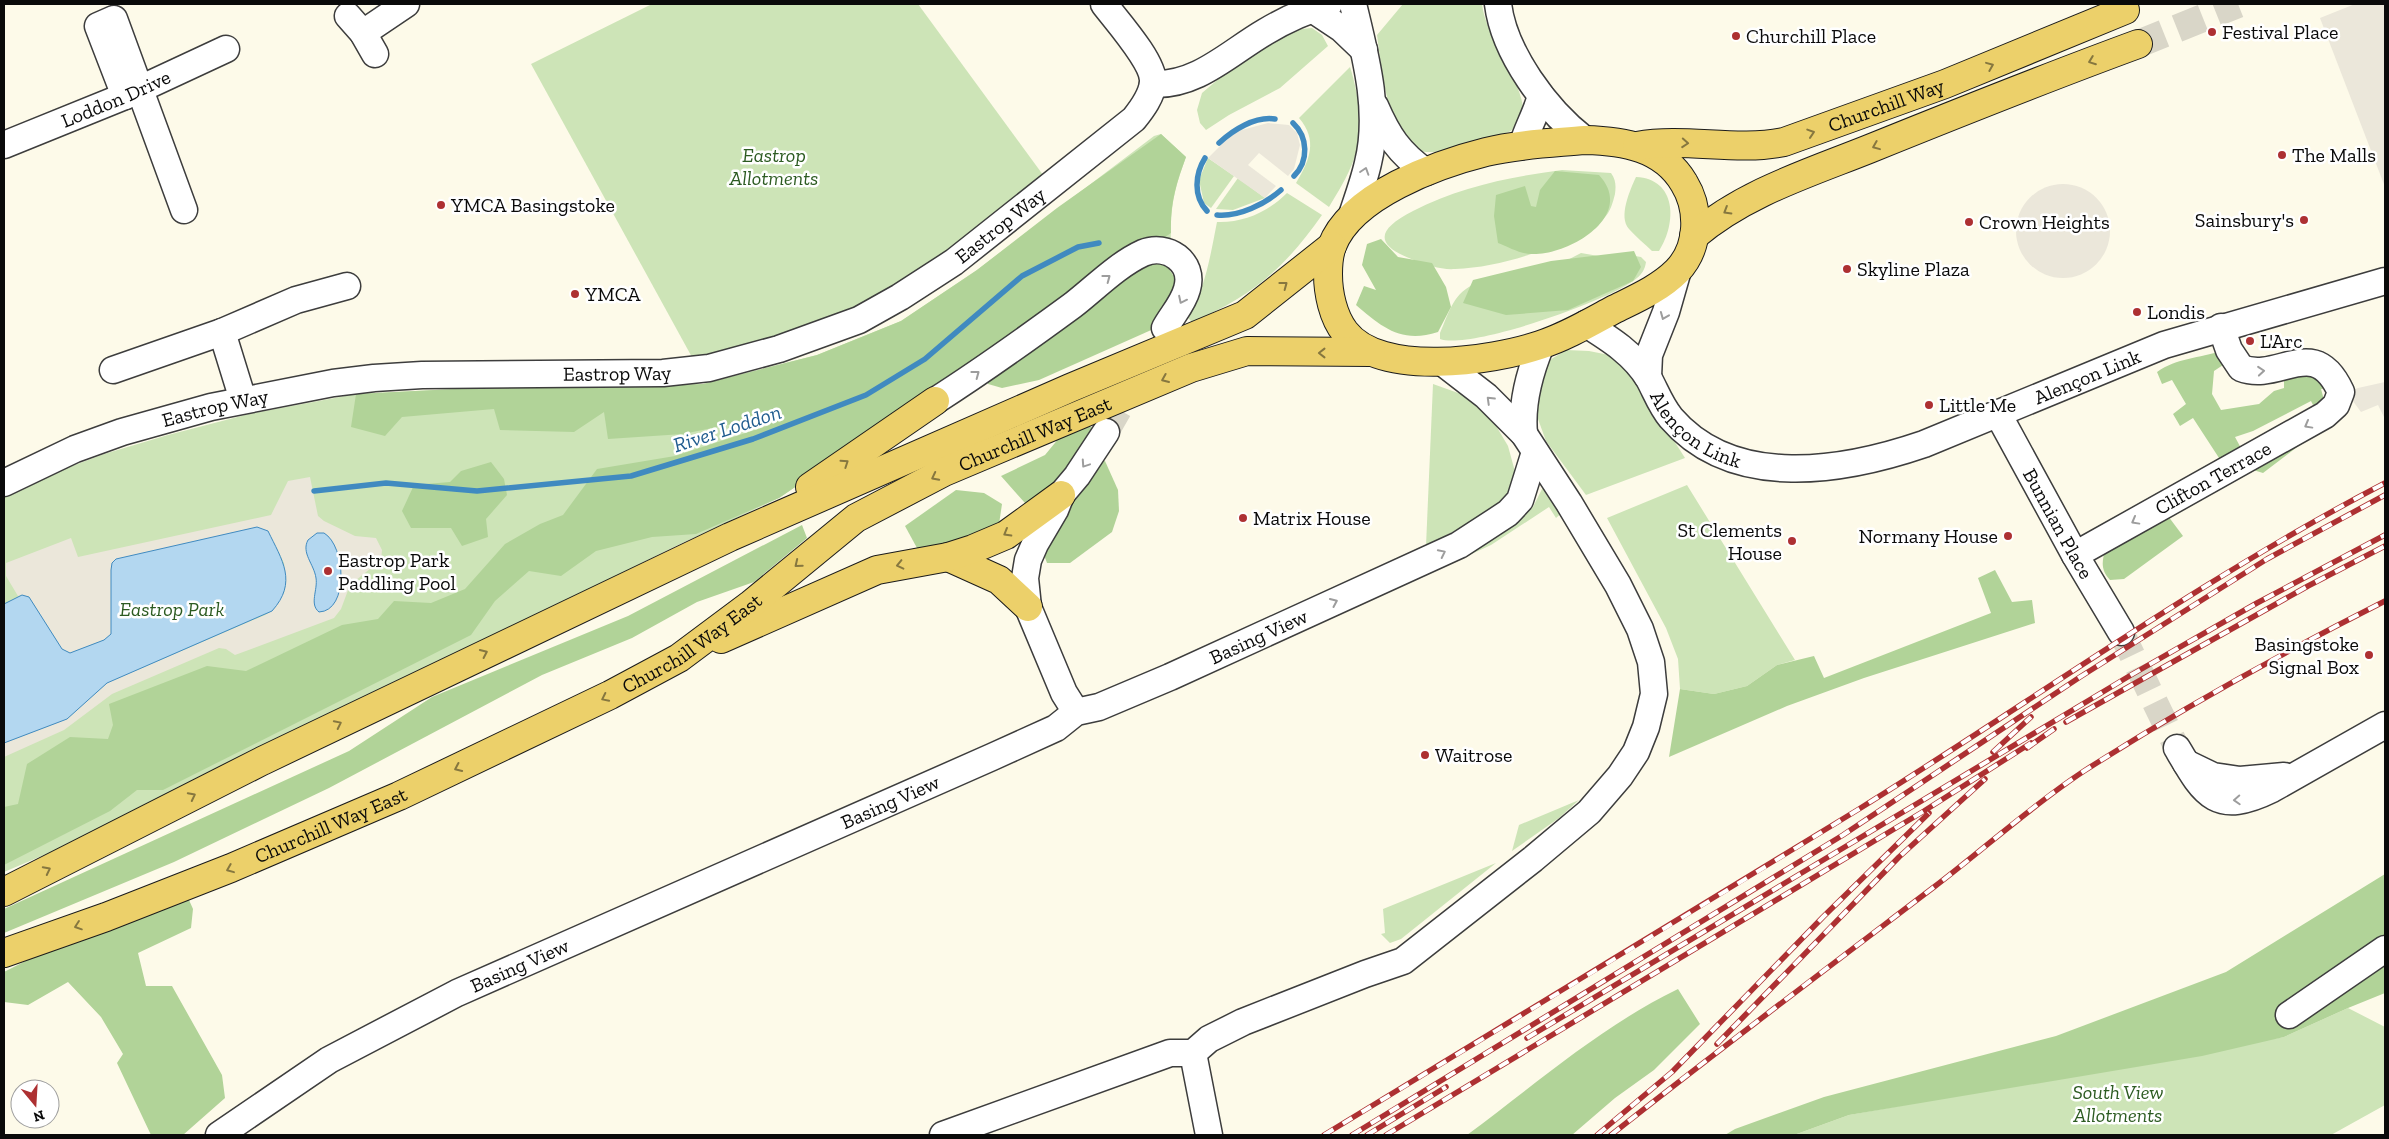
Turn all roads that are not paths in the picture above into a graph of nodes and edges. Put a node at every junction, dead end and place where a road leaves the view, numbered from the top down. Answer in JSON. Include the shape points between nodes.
{"nodes":[{"id":1,"x":406,"y":4,"type":"edge"},
{"id":2,"x":1104,"y":4,"type":"edge"},
{"id":3,"x":1353,"y":4,"type":"edge"},
{"id":4,"x":1498,"y":4,"type":"edge"},
{"id":5,"x":1320,"y":6,"type":"edge"},
{"id":6,"x":2125,"y":10,"type":"dead end"},
{"id":7,"x":362,"y":34,"type":"dead end"},
{"id":8,"x":2138,"y":44,"type":"tunnel mouth"},
{"id":9,"x":226,"y":49,"type":"dead end"},
{"id":10,"x":1364,"y":50,"type":"junction"},
{"id":11,"x":1153,"y":84,"type":"junction"},
{"id":12,"x":133,"y":92,"type":"junction"},
{"id":13,"x":1541,"y":96,"type":"junction"},
{"id":14,"x":1372,"y":101,"type":"junction"},
{"id":15,"x":1585,"y":140,"type":"junction"},
{"id":16,"x":4,"y":145,"type":"edge"},
{"id":17,"x":1522,"y":146,"type":"junction"},
{"id":18,"x":1637,"y":146,"type":"junction"},
{"id":19,"x":1426,"y":172,"type":"junction"},
{"id":20,"x":184,"y":210,"type":"dead end"},
{"id":21,"x":1351,"y":218,"type":"junction"},
{"id":22,"x":1694,"y":236,"type":"junction"},
{"id":23,"x":1332,"y":246,"type":"junction"},
{"id":24,"x":1678,"y":270,"type":"junction"},
{"id":25,"x":2385,"y":281,"type":"edge"},
{"id":26,"x":347,"y":286,"type":"dead end"},
{"id":27,"x":1586,"y":324,"type":"junction"},
{"id":28,"x":2221,"y":327,"type":"junction"},
{"id":29,"x":1165,"y":328,"type":"dead end"},
{"id":30,"x":222,"y":332,"type":"junction"},
{"id":31,"x":1541,"y":345,"type":"junction"},
{"id":32,"x":1371,"y":352,"type":"junction"},
{"id":33,"x":1442,"y":362,"type":"junction"},
{"id":34,"x":113,"y":370,"type":"dead end"},
{"id":35,"x":1648,"y":377,"type":"junction"},
{"id":36,"x":243,"y":400,"type":"junction"},
{"id":37,"x":936,"y":401,"type":"joint"},
{"id":38,"x":1998,"y":414,"type":"junction"},
{"id":39,"x":1106,"y":432,"type":"tunnel mouth"},
{"id":40,"x":1530,"y":444,"type":"junction"},
{"id":41,"x":4,"y":483,"type":"edge"},
{"id":42,"x":1061,"y":495,"type":"junction"},
{"id":43,"x":730,"y":537,"type":"junction"},
{"id":44,"x":2075,"y":555,"type":"junction"},
{"id":45,"x":948,"y":557,"type":"junction"},
{"id":46,"x":1028,"y":607,"type":"junction"},
{"id":47,"x":2121,"y":632,"type":"tunnel mouth"},
{"id":48,"x":679,"y":658,"type":"junction"},
{"id":49,"x":1076,"y":712,"type":"junction"},
{"id":50,"x":2385,"y":725,"type":"edge"},
{"id":51,"x":2182,"y":755,"type":"tunnel mouth"},
{"id":52,"x":4,"y":892,"type":"edge"},
{"id":53,"x":2385,"y":949,"type":"edge"},
{"id":54,"x":4,"y":953,"type":"edge"},
{"id":55,"x":2288,"y":1015,"type":"dead end"},
{"id":56,"x":1193,"y":1053,"type":"junction"},
{"id":57,"x":219,"y":1135,"type":"edge"},
{"id":58,"x":943,"y":1135,"type":"edge"},
{"id":59,"x":1209,"y":1135,"type":"edge"}],
"edges":[{"from":1,"to":7,"type":"street"},
{"from":2,"to":11,"type":"street","via":[[1150,69]]},
{"from":3,"to":10,"type":"street"},
{"from":4,"to":13,"type":"street","via":[[1503,27],[1513,49]]},
{"from":5,"to":10,"type":"street"},
{"from":5,"to":11,"type":"street","via":[[1268,30],[1191,78],[1168,85]]},
{"from":18,"to":6,"type":"main road","name":"Churchill Way","one_way":true,"via":[[1680,142],[1763,146],[1784,142],[1945,84]]},
{"from":8,"to":22,"type":"main road","name":"Churchill Way","one_way":true,"via":[[1921,127],[1779,186],[1734,207]]},
{"from":9,"to":12,"type":"street","name":"Loddon Drive"},
{"from":10,"to":14,"type":"street"},
{"from":11,"to":36,"type":"street","name":"Eastrop Way","via":[[1134,119],[954,262],[859,320],[779,350],[709,368],[663,373],[374,378]]},
{"from":12,"to":16,"type":"street","name":"Loddon Drive"},
{"from":12,"to":20,"type":"street"},
{"from":13,"to":15,"type":"street","via":[[1569,128]]},
{"from":13,"to":17,"type":"street"},
{"from":14,"to":19,"type":"street","via":[[1387,135],[1408,160]]},
{"from":21,"to":14,"type":"street","one_way":true,"via":[[1368,162]]},
{"from":15,"to":17,"type":"main road"},
{"from":15,"to":18,"type":"main road"},
{"from":17,"to":19,"type":"main road","via":[[1487,151]]},
{"from":18,"to":22,"type":"main road","via":[[1660,157],[1677,171],[1693,197],[1696,215]]},
{"from":19,"to":21,"type":"main road","via":[[1383,192]]},
{"from":21,"to":23,"type":"main road"},
{"from":22,"to":24,"type":"main road"},
{"from":23,"to":32,"type":"main road","via":[[1328,280],[1334,310],[1345,333]]},
{"from":43,"to":23,"type":"main road","name":"Churchill Way East","one_way":true,"via":[[1245,315]]},
{"from":24,"to":27,"type":"main road","via":[[1655,288]]},
{"from":24,"to":35,"type":"street","name":"Alençon Link","one_way":true,"via":[[1649,355]]},
{"from":25,"to":28,"type":"street","name":"Alençon Link"},
{"from":26,"to":30,"type":"street","via":[[296,300]]},
{"from":27,"to":31,"type":"main road"},
{"from":27,"to":35,"type":"street","name":"Alençon Link","via":[[1622,347]]},
{"from":28,"to":38,"type":"street","name":"Alençon Link","via":[[2164,345]]},
{"from":28,"to":44,"type":"street","name":"Clifton Terrace","one_way":true,"via":[[2229,350],[2241,368],[2262,372],[2290,363],[2310,362],[2323,367],[2341,392],[2336,405],[2324,415]]},
{"from":37,"to":29,"type":"street","one_way":true,"via":[[1021,343],[1122,267],[1144,253],[1163,249],[1178,256],[1186,268],[1188,287]]},
{"from":30,"to":34,"type":"street"},
{"from":30,"to":36,"type":"street"},
{"from":31,"to":33,"type":"main road","via":[[1507,354]]},
{"from":31,"to":40,"type":"street","name":"Basing View","via":[[1532,367],[1522,416]]},
{"from":32,"to":33,"type":"main road"},
{"from":32,"to":48,"type":"main road","name":"Churchill Way East","one_way":true,"via":[[1247,351],[1191,368],[944,472],[856,518]]},
{"from":40,"to":33,"type":"street","one_way":true,"via":[[1486,396]]},
{"from":35,"to":38,"type":"street","name":"Alençon Link","via":[[1670,416],[1697,440],[1733,458],[1777,467],[1823,468],[1868,461],[1924,444]]},
{"from":36,"to":41,"type":"street","name":"Eastrop Way","via":[[122,432],[75,449]]},
{"from":43,"to":37,"type":"main road","one_way":true,"via":[[812,486]]},
{"from":38,"to":44,"type":"street","name":"Bunnian Place"},
{"from":39,"to":42,"type":"street","one_way":true},
{"from":49,"to":40,"type":"street","name":"Basing View","one_way":true,"via":[[1108,703],[1459,545],[1508,513],[1520,500]]},
{"from":40,"to":56,"type":"street","via":[[1618,585],[1648,647],[1654,694],[1636,752],[1589,812],[1402,961],[1243,1022],[1209,1039]]},
{"from":42,"to":45,"type":"main road","one_way":true,"via":[[1006,535]]},
{"from":42,"to":46,"type":"street","via":[[1028,560],[1025,578]]},
{"from":52,"to":43,"type":"main road","name":"Churchill Way East","one_way":true,"via":[[280,752]]},
{"from":44,"to":47,"type":"street","name":"Bunnian Place"},
{"from":45,"to":46,"type":"main road","via":[[999,580]]},
{"from":45,"to":48,"type":"main road","one_way":true,"via":[[877,570]]},
{"from":46,"to":49,"type":"street","via":[[1064,693]]},
{"from":48,"to":54,"type":"main road","name":"Churchill Way East","one_way":true,"via":[[610,695],[399,796],[231,868]]},
{"from":49,"to":57,"type":"street","name":"Basing View","via":[[1056,728],[457,994],[329,1060]]},
{"from":50,"to":51,"type":"street","via":[[2296,774],[2267,779],[2213,776]]},
{"from":53,"to":55,"type":"street"},
{"from":56,"to":58,"type":"street","via":[[1170,1053]]},
{"from":56,"to":59,"type":"street"}]}
